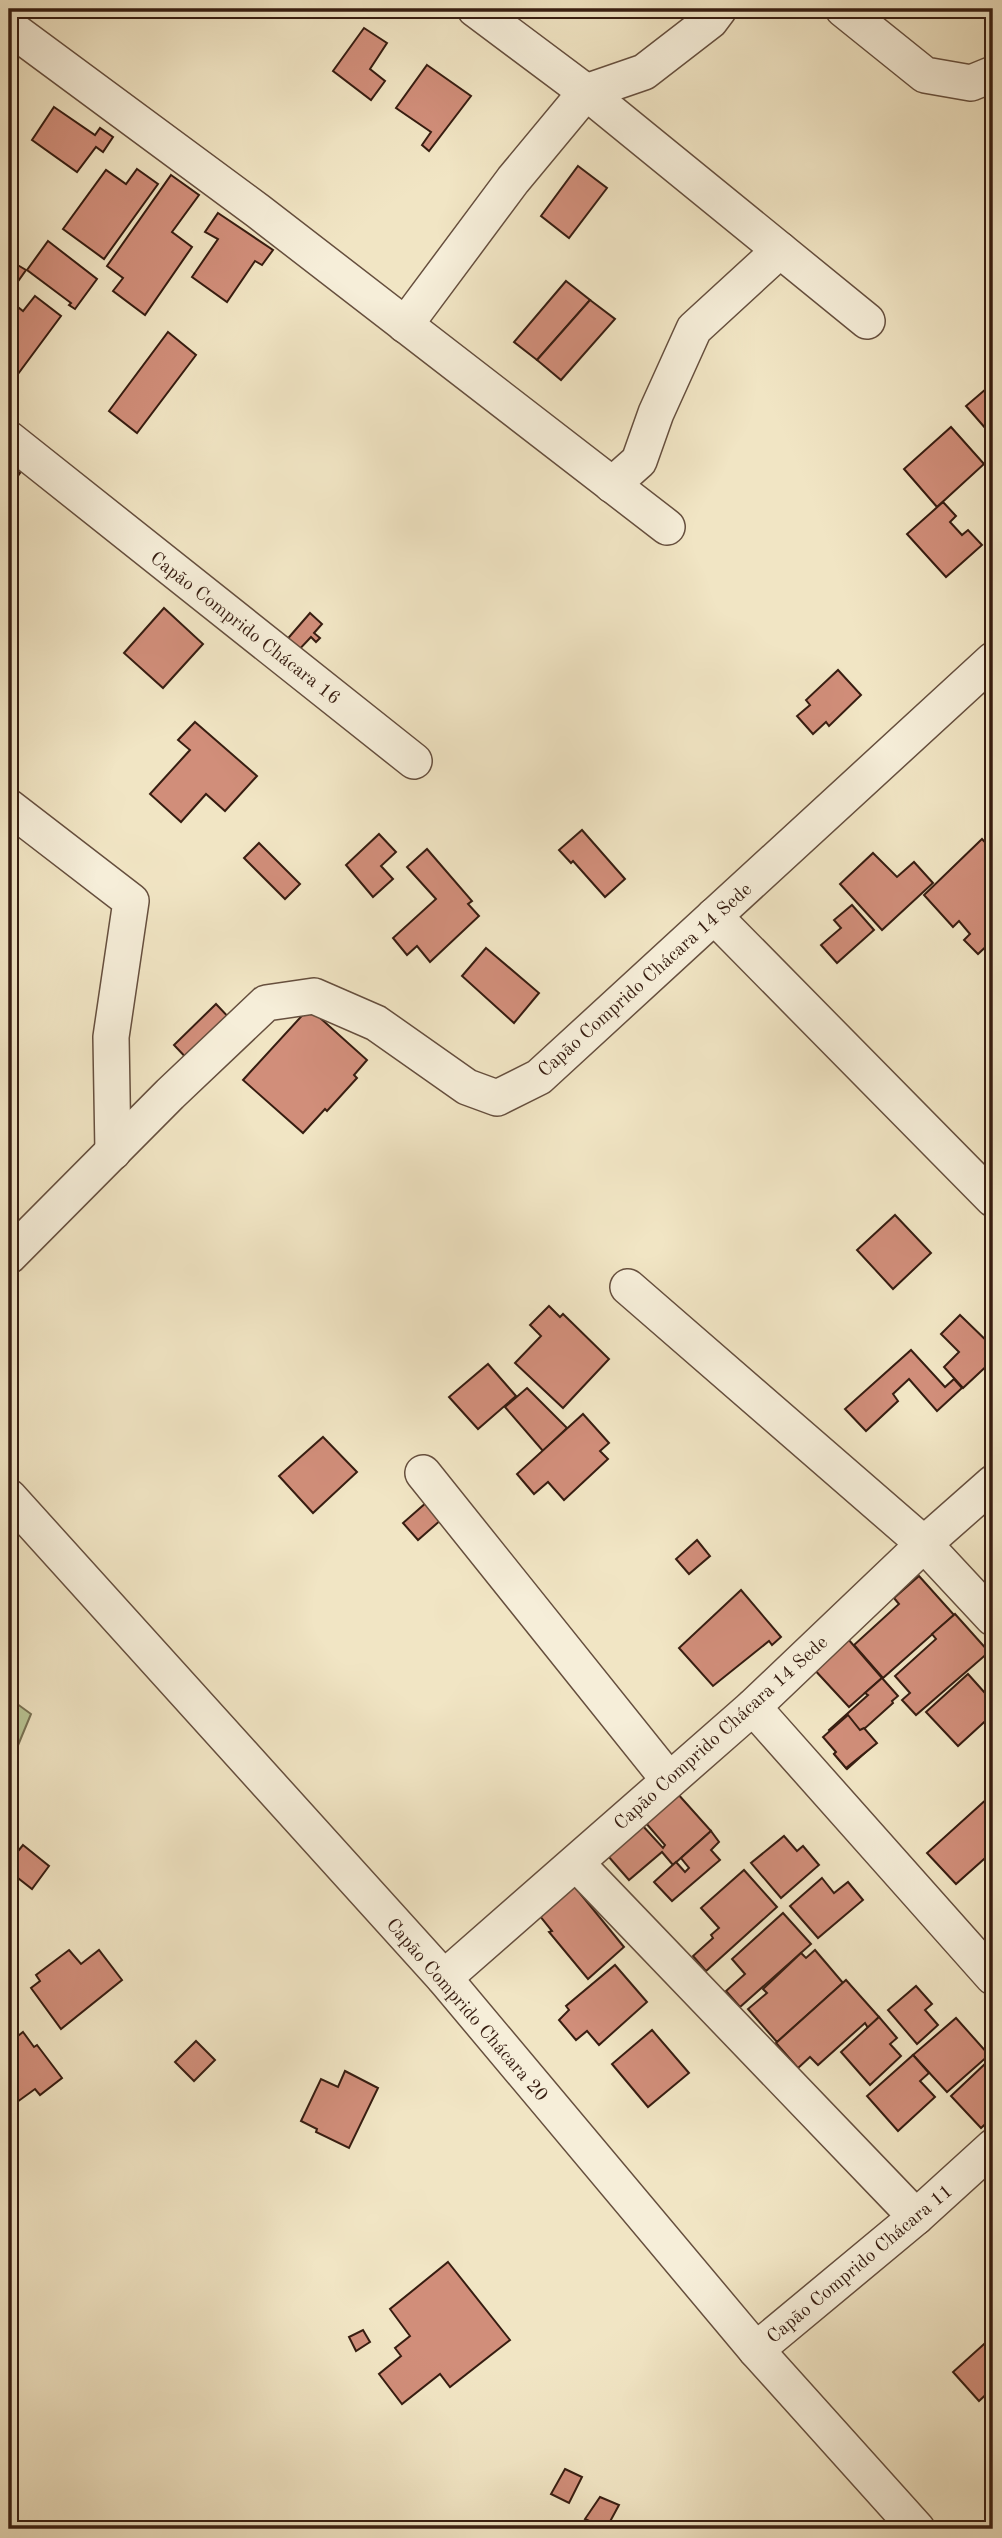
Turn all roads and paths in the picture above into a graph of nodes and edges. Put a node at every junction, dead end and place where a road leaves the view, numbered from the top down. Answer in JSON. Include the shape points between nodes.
{"nodes":[{"id":1,"x":475,"y":9,"type":"edge"},
{"id":2,"x":719,"y":9,"type":"edge"},
{"id":3,"x":843,"y":9,"type":"edge"},
{"id":4,"x":9,"y":27,"type":"edge"},
{"id":5,"x":993,"y":74,"type":"edge"},
{"id":6,"x":586,"y":92,"type":"junction"},
{"id":7,"x":780,"y":250,"type":"junction"},
{"id":8,"x":867,"y":321,"type":"dead end"},
{"id":9,"x":405,"y":325,"type":"junction"},
{"id":10,"x":9,"y":439,"type":"edge"},
{"id":11,"x":612,"y":485,"type":"junction"},
{"id":12,"x":667,"y":527,"type":"dead end"},
{"id":13,"x":993,"y":660,"type":"edge"},
{"id":14,"x":414,"y":761,"type":"dead end"},
{"id":15,"x":9,"y":807,"type":"edge"},
{"id":16,"x":714,"y":916,"type":"junction"},
{"id":17,"x":113,"y":1152,"type":"junction"},
{"id":18,"x":993,"y":1199,"type":"edge"},
{"id":19,"x":9,"y":1256,"type":"edge"},
{"id":20,"x":628,"y":1287,"type":"dead end"},
{"id":21,"x":423,"y":1473,"type":"dead end"},
{"id":22,"x":993,"y":1483,"type":"edge"},
{"id":23,"x":9,"y":1497,"type":"edge"},
{"id":24,"x":924,"y":1544,"type":"junction"},
{"id":25,"x":993,"y":1619,"type":"edge"},
{"id":26,"x":753,"y":1707,"type":"junction"},
{"id":27,"x":669,"y":1780,"type":"junction"},
{"id":28,"x":576,"y":1863,"type":"junction"},
{"id":29,"x":993,"y":1977,"type":"edge"},
{"id":30,"x":444,"y":1978,"type":"junction"},
{"id":31,"x":993,"y":2147,"type":"edge"},
{"id":32,"x":916,"y":2217,"type":"junction"},
{"id":33,"x":756,"y":2350,"type":"junction"},
{"id":34,"x":917,"y":2529,"type":"edge"}],
"edges":[{"from":1,"to":6,"type":"street"},
{"from":2,"to":6,"type":"street","via":[[644,72]]},
{"from":3,"to":5,"type":"street","via":[[925,75],[971,83]]},
{"from":4,"to":9,"type":"street"},
{"from":6,"to":7,"type":"street"},
{"from":6,"to":9,"type":"street","via":[[513,180]]},
{"from":7,"to":8,"type":"street"},
{"from":7,"to":11,"type":"street","via":[[694,329],[639,461]]},
{"from":9,"to":11,"type":"street"},
{"from":10,"to":14,"type":"street","name":"Capão Comprido Chácara 16"},
{"from":11,"to":12,"type":"street"},
{"from":13,"to":16,"type":"street","name":"Capão Comprido Chácara 14 Sede"},
{"from":15,"to":17,"type":"street","via":[[131,901],[111,1037]]},
{"from":16,"to":17,"type":"street","name":"Capão Comprido Chácara 14 Sede","via":[[539,1077],[496,1098],[467,1087],[376,1023],[314,996],[266,1003]]},
{"from":16,"to":18,"type":"street"},
{"from":17,"to":19,"type":"street","name":"Capão Comprido Chácara 14 Sede"},
{"from":20,"to":24,"type":"street"},
{"from":21,"to":27,"type":"street"},
{"from":22,"to":24,"type":"street","name":"Capão Comprido Chácara 14 Sede"},
{"from":23,"to":30,"type":"street","name":"Capão Comprido Chácara 20"},
{"from":24,"to":25,"type":"street"},
{"from":24,"to":26,"type":"street","name":"Capão Comprido Chácara 14 Sede"},
{"from":26,"to":27,"type":"street","name":"Capão Comprido Chácara 14 Sede"},
{"from":26,"to":29,"type":"street"},
{"from":27,"to":28,"type":"street","name":"Capão Comprido Chácara 14 Sede"},
{"from":28,"to":30,"type":"street","name":"Capão Comprido Chácara 14 Sede"},
{"from":28,"to":32,"type":"street"},
{"from":30,"to":33,"type":"street","name":"Capão Comprido Chácara 20"},
{"from":31,"to":32,"type":"street","name":"Capão Comprido Chácara 11"},
{"from":32,"to":33,"type":"street","name":"Capão Comprido Chácara 11"},
{"from":33,"to":34,"type":"street","name":"Capão Comprido Chácara 20"}]}
